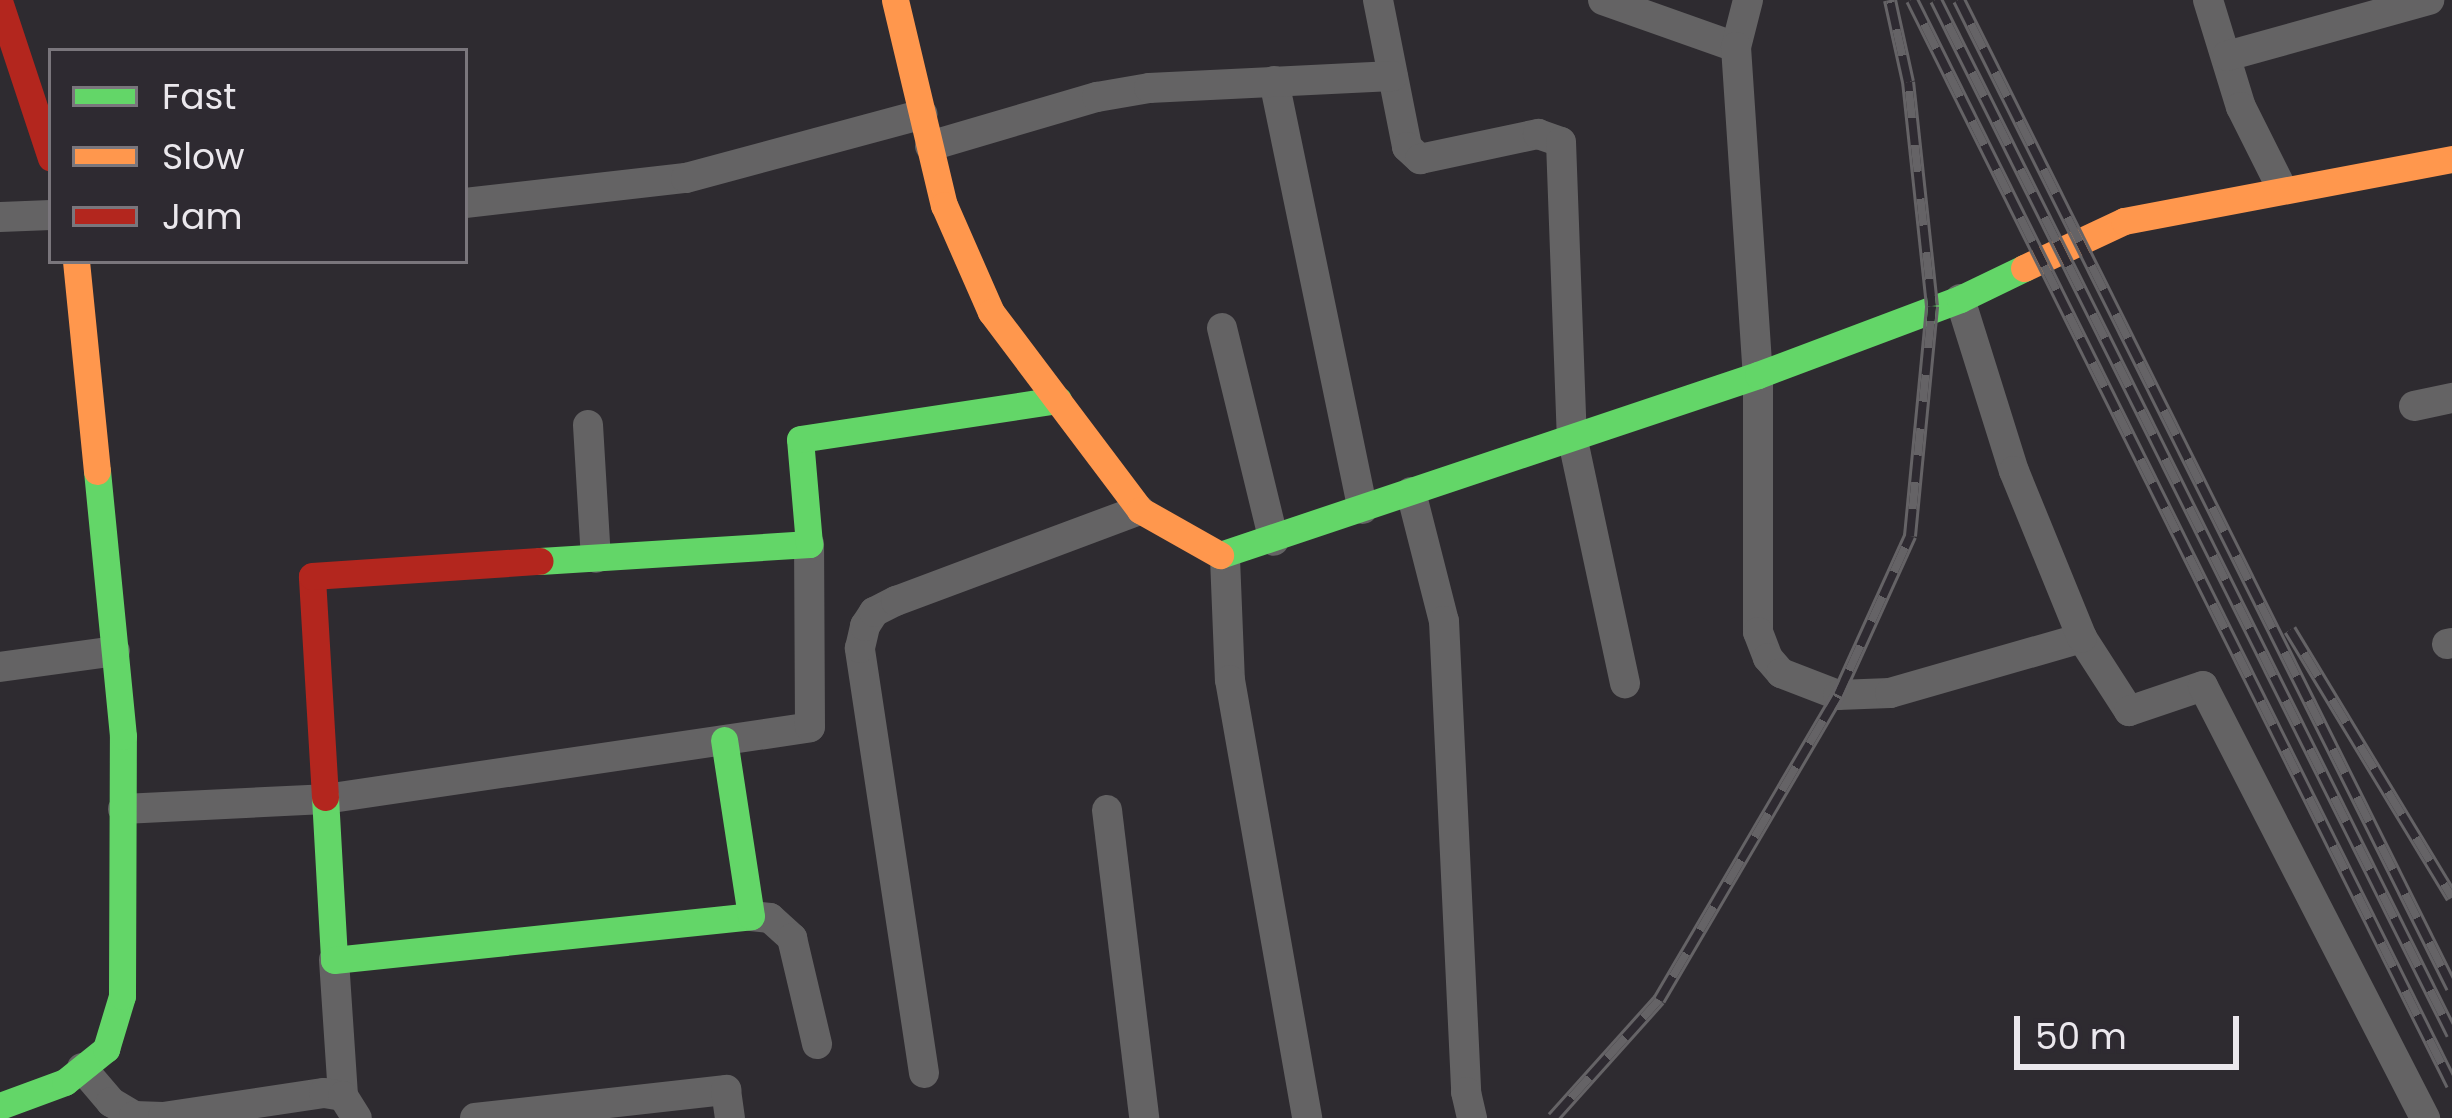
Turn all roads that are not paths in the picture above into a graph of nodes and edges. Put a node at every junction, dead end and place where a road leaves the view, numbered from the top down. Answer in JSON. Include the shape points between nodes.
{"nodes":[{"id":1,"x":896,"y":0,"type":"edge"},
{"id":2,"x":1378,"y":0,"type":"edge"},
{"id":3,"x":1603,"y":0,"type":"edge"},
{"id":4,"x":1748,"y":0,"type":"edge"},
{"id":5,"x":2208,"y":0,"type":"edge"},
{"id":6,"x":2429,"y":0,"type":"edge"},
{"id":7,"x":0,"y":4,"type":"edge"},
{"id":8,"x":1736,"y":47,"type":"junction"},
{"id":9,"x":2227,"y":56,"type":"junction"},
{"id":10,"x":1393,"y":76,"type":"junction"},
{"id":11,"x":1274,"y":80,"type":"junction"},
{"id":12,"x":923,"y":114,"type":"junction"},
{"id":13,"x":930,"y":146,"type":"junction"},
{"id":14,"x":48,"y":149,"type":"edge"},
{"id":15,"x":2452,"y":159,"type":"edge"},
{"id":16,"x":2282,"y":188,"type":"junction"},
{"id":17,"x":468,"y":202,"type":"edge"},
{"id":18,"x":48,"y":215,"type":"edge"},
{"id":19,"x":0,"y":218,"type":"edge"},
{"id":20,"x":76,"y":264,"type":"edge"},
{"id":21,"x":1960,"y":299,"type":"junction"},
{"id":22,"x":1222,"y":328,"type":"dead end"},
{"id":23,"x":1757,"y":375,"type":"junction"},
{"id":24,"x":2452,"y":398,"type":"edge"},
{"id":25,"x":1058,"y":400,"type":"junction"},
{"id":26,"x":2414,"y":406,"type":"dead end"},
{"id":27,"x":588,"y":425,"type":"dead end"},
{"id":28,"x":1571,"y":436,"type":"junction"},
{"id":29,"x":1411,"y":492,"type":"junction"},
{"id":30,"x":1363,"y":509,"type":"junction"},
{"id":31,"x":1140,"y":510,"type":"junction"},
{"id":32,"x":1274,"y":541,"type":"junction"},
{"id":33,"x":809,"y":544,"type":"junction"},
{"id":34,"x":596,"y":558,"type":"junction"},
{"id":35,"x":1226,"y":558,"type":"junction"},
{"id":36,"x":2082,"y":638,"type":"junction"},
{"id":37,"x":115,"y":651,"type":"junction"},
{"id":38,"x":0,"y":667,"type":"edge"},
{"id":39,"x":1625,"y":683,"type":"dead end"},
{"id":40,"x":724,"y":740,"type":"junction"},
{"id":41,"x":325,"y":799,"type":"junction"},
{"id":42,"x":122,"y":809,"type":"junction"},
{"id":43,"x":1107,"y":810,"type":"dead end"},
{"id":44,"x":751,"y":916,"type":"junction"},
{"id":45,"x":334,"y":960,"type":"junction"},
{"id":46,"x":817,"y":1044,"type":"dead end"},
{"id":47,"x":82,"y":1068,"type":"junction"},
{"id":48,"x":925,"y":1073,"type":"dead end"},
{"id":49,"x":43,"y":1104,"type":"edge"},
{"id":50,"x":0,"y":1106,"type":"edge"},
{"id":51,"x":350,"y":1107,"type":"edge"},
{"id":52,"x":490,"y":1117,"type":"edge"},
{"id":53,"x":730,"y":1118,"type":"edge"},
{"id":54,"x":1144,"y":1118,"type":"edge"},
{"id":55,"x":1307,"y":1118,"type":"edge"},
{"id":56,"x":1472,"y":1118,"type":"edge"},
{"id":57,"x":2425,"y":1118,"type":"edge"}],
"edges":[{"from":1,"to":12,"type":"street"},
{"from":2,"to":10,"type":"street"},
{"from":3,"to":8,"type":"street"},
{"from":4,"to":8,"type":"street"},
{"from":5,"to":9,"type":"street"},
{"from":6,"to":9,"type":"street"},
{"from":7,"to":14,"type":"street"},
{"from":8,"to":23,"type":"street"},
{"from":9,"to":16,"type":"street","via":[[2241,107]]},
{"from":10,"to":11,"type":"street"},
{"from":10,"to":28,"type":"street","via":[[1407,147],[1420,160],[1538,134],[1561,142]]},
{"from":11,"to":13,"type":"street","via":[[1097,97]]},
{"from":11,"to":30,"type":"street"},
{"from":12,"to":13,"type":"street"},
{"from":12,"to":17,"type":"street","via":[[686,178]]},
{"from":13,"to":25,"type":"street","via":[[944,205],[991,313]]},
{"from":15,"to":16,"type":"street"},
{"from":16,"to":21,"type":"street","via":[[2124,220]]},
{"from":18,"to":19,"type":"street"},
{"from":20,"to":37,"type":"street"},
{"from":21,"to":23,"type":"street"},
{"from":21,"to":36,"type":"street","via":[[2014,471]]},
{"from":22,"to":32,"type":"street"},
{"from":23,"to":28,"type":"street"},
{"from":23,"to":36,"type":"street","via":[[1759,632],[1781,673],[1838,695],[1890,693]]},
{"from":24,"to":26,"type":"street"},
{"from":25,"to":31,"type":"street"},
{"from":25,"to":33,"type":"street","via":[[800,439]]},
{"from":27,"to":34,"type":"street"},
{"from":28,"to":29,"type":"street"},
{"from":28,"to":39,"type":"street"},
{"from":29,"to":30,"type":"street"},
{"from":29,"to":56,"type":"street","via":[[1444,621]]},
{"from":30,"to":32,"type":"street"},
{"from":31,"to":35,"type":"street"},
{"from":31,"to":48,"type":"street","via":[[896,601],[866,626],[860,647]]},
{"from":32,"to":35,"type":"street"},
{"from":33,"to":34,"type":"street"},
{"from":33,"to":40,"type":"street","via":[[810,727]]},
{"from":34,"to":41,"type":"street","via":[[312,576]]},
{"from":35,"to":55,"type":"street","via":[[1230,680]]},
{"from":36,"to":57,"type":"street","via":[[2129,711],[2203,686]]},
{"from":37,"to":38,"type":"street"},
{"from":37,"to":42,"type":"street"},
{"from":40,"to":41,"type":"street"},
{"from":40,"to":44,"type":"street"},
{"from":41,"to":42,"type":"street"},
{"from":41,"to":45,"type":"street"},
{"from":42,"to":47,"type":"street","via":[[122,997],[106,1049]]},
{"from":43,"to":54,"type":"street"},
{"from":44,"to":45,"type":"street"},
{"from":44,"to":46,"type":"street","via":[[770,918],[792,938]]},
{"from":45,"to":51,"type":"street"},
{"from":47,"to":49,"type":"street"},
{"from":47,"to":51,"type":"street","via":[[134,1116],[324,1093]]},
{"from":49,"to":50,"type":"street"},
{"from":52,"to":53,"type":"street","via":[[726,1090]]}]}
